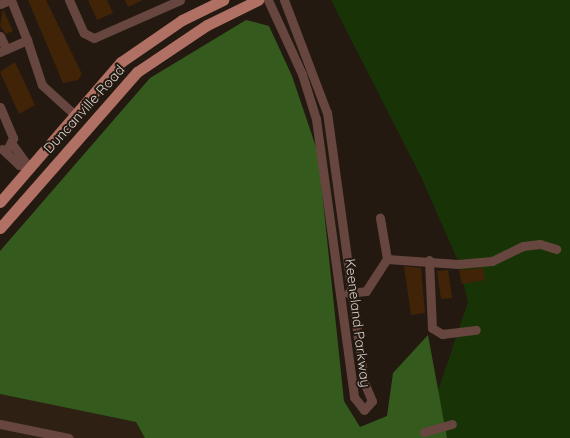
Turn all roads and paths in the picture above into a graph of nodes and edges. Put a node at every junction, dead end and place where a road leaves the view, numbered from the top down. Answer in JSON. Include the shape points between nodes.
{"nodes":[{"id":1,"x":11,"y":0,"type":"edge"},
{"id":2,"x":69,"y":0,"type":"edge"},
{"id":3,"x":180,"y":0,"type":"edge"},
{"id":4,"x":223,"y":0,"type":"edge"},
{"id":5,"x":258,"y":0,"type":"edge"},
{"id":6,"x":268,"y":0,"type":"edge"},
{"id":7,"x":284,"y":0,"type":"edge"},
{"id":8,"x":0,"y":4,"type":"edge"},
{"id":9,"x":159,"y":4,"type":"edge"},
{"id":10,"x":298,"y":29,"type":"junction"},
{"id":11,"x":0,"y":36,"type":"edge"},
{"id":12,"x":286,"y":36,"type":"junction"},
{"id":13,"x":26,"y":40,"type":"junction"},
{"id":14,"x":3,"y":50,"type":"edge"},
{"id":15,"x":134,"y":53,"type":"junction"},
{"id":16,"x":146,"y":66,"type":"junction"},
{"id":17,"x":0,"y":107,"type":"edge"},
{"id":18,"x":75,"y":115,"type":"junction"},
{"id":19,"x":4,"y":127,"type":"edge"},
{"id":20,"x":11,"y":143,"type":"junction"},
{"id":21,"x":1,"y":149,"type":"edge"},
{"id":22,"x":28,"y":166,"type":"junction"},
{"id":23,"x":42,"y":178,"type":"junction"},
{"id":24,"x":0,"y":202,"type":"edge"},
{"id":25,"x":380,"y":218,"type":"dead end"},
{"id":26,"x":0,"y":228,"type":"edge"},
{"id":27,"x":556,"y":249,"type":"dead end"},
{"id":28,"x":387,"y":259,"type":"junction"},
{"id":29,"x":429,"y":260,"type":"junction"},
{"id":30,"x":352,"y":293,"type":"junction"},
{"id":31,"x":342,"y":294,"type":"junction"},
{"id":32,"x":476,"y":330,"type":"dead end"},
{"id":33,"x":0,"y":424,"type":"edge"},
{"id":34,"x":452,"y":424,"type":"dead end"},
{"id":35,"x":424,"y":432,"type":"dead end"},
{"id":36,"x":69,"y":438,"type":"edge"}],
"edges":[{"from":1,"to":8,"type":"street"},
{"from":1,"to":13,"type":"street"},
{"from":2,"to":9,"type":"street","via":[[84,33],[94,38]]},
{"from":3,"to":9,"type":"street"},
{"from":4,"to":15,"type":"main road","name":"Duncanville Road","via":[[182,20]]},
{"from":5,"to":16,"type":"main road","name":"Duncanville Road","via":[[207,25]]},
{"from":6,"to":12,"type":"street","name":"Keeneland Parkway"},
{"from":7,"to":10,"type":"street","name":"Keeneland Parkway"},
{"from":10,"to":12,"type":"street"},
{"from":10,"to":30,"type":"street","name":"Keeneland Parkway","via":[[327,113]]},
{"from":11,"to":14,"type":"street"},
{"from":12,"to":31,"type":"street","name":"Keeneland Parkway","via":[[302,74],[320,137]]},
{"from":13,"to":14,"type":"street"},
{"from":13,"to":18,"type":"street","via":[[42,85]]},
{"from":15,"to":16,"type":"main road"},
{"from":15,"to":18,"type":"main road","name":"Duncanville Road"},
{"from":16,"to":23,"type":"main road","name":"Duncanville Road","via":[[114,94]]},
{"from":17,"to":19,"type":"street"},
{"from":18,"to":22,"type":"main road","name":"Duncanville Road"},
{"from":19,"to":20,"type":"street"},
{"from":20,"to":21,"type":"street"},
{"from":20,"to":22,"type":"street"},
{"from":21,"to":22,"type":"street","via":[[19,166]]},
{"from":22,"to":23,"type":"main road"},
{"from":22,"to":24,"type":"main road","name":"Duncanville Road"},
{"from":23,"to":26,"type":"main road","name":"Duncanville Road"},
{"from":25,"to":28,"type":"street"},
{"from":27,"to":29,"type":"street","via":[[540,244],[524,246],[492,261],[458,264]]},
{"from":28,"to":29,"type":"street"},
{"from":28,"to":30,"type":"street","via":[[374,284]]},
{"from":29,"to":32,"type":"street","via":[[432,328],[442,334]]},
{"from":30,"to":31,"type":"street"},
{"from":30,"to":31,"type":"street","name":"Keeneland Parkway","via":[[364,382],[372,401],[364,410],[354,397]]},
{"from":33,"to":36,"type":"street"},
{"from":34,"to":35,"type":"street"}]}
